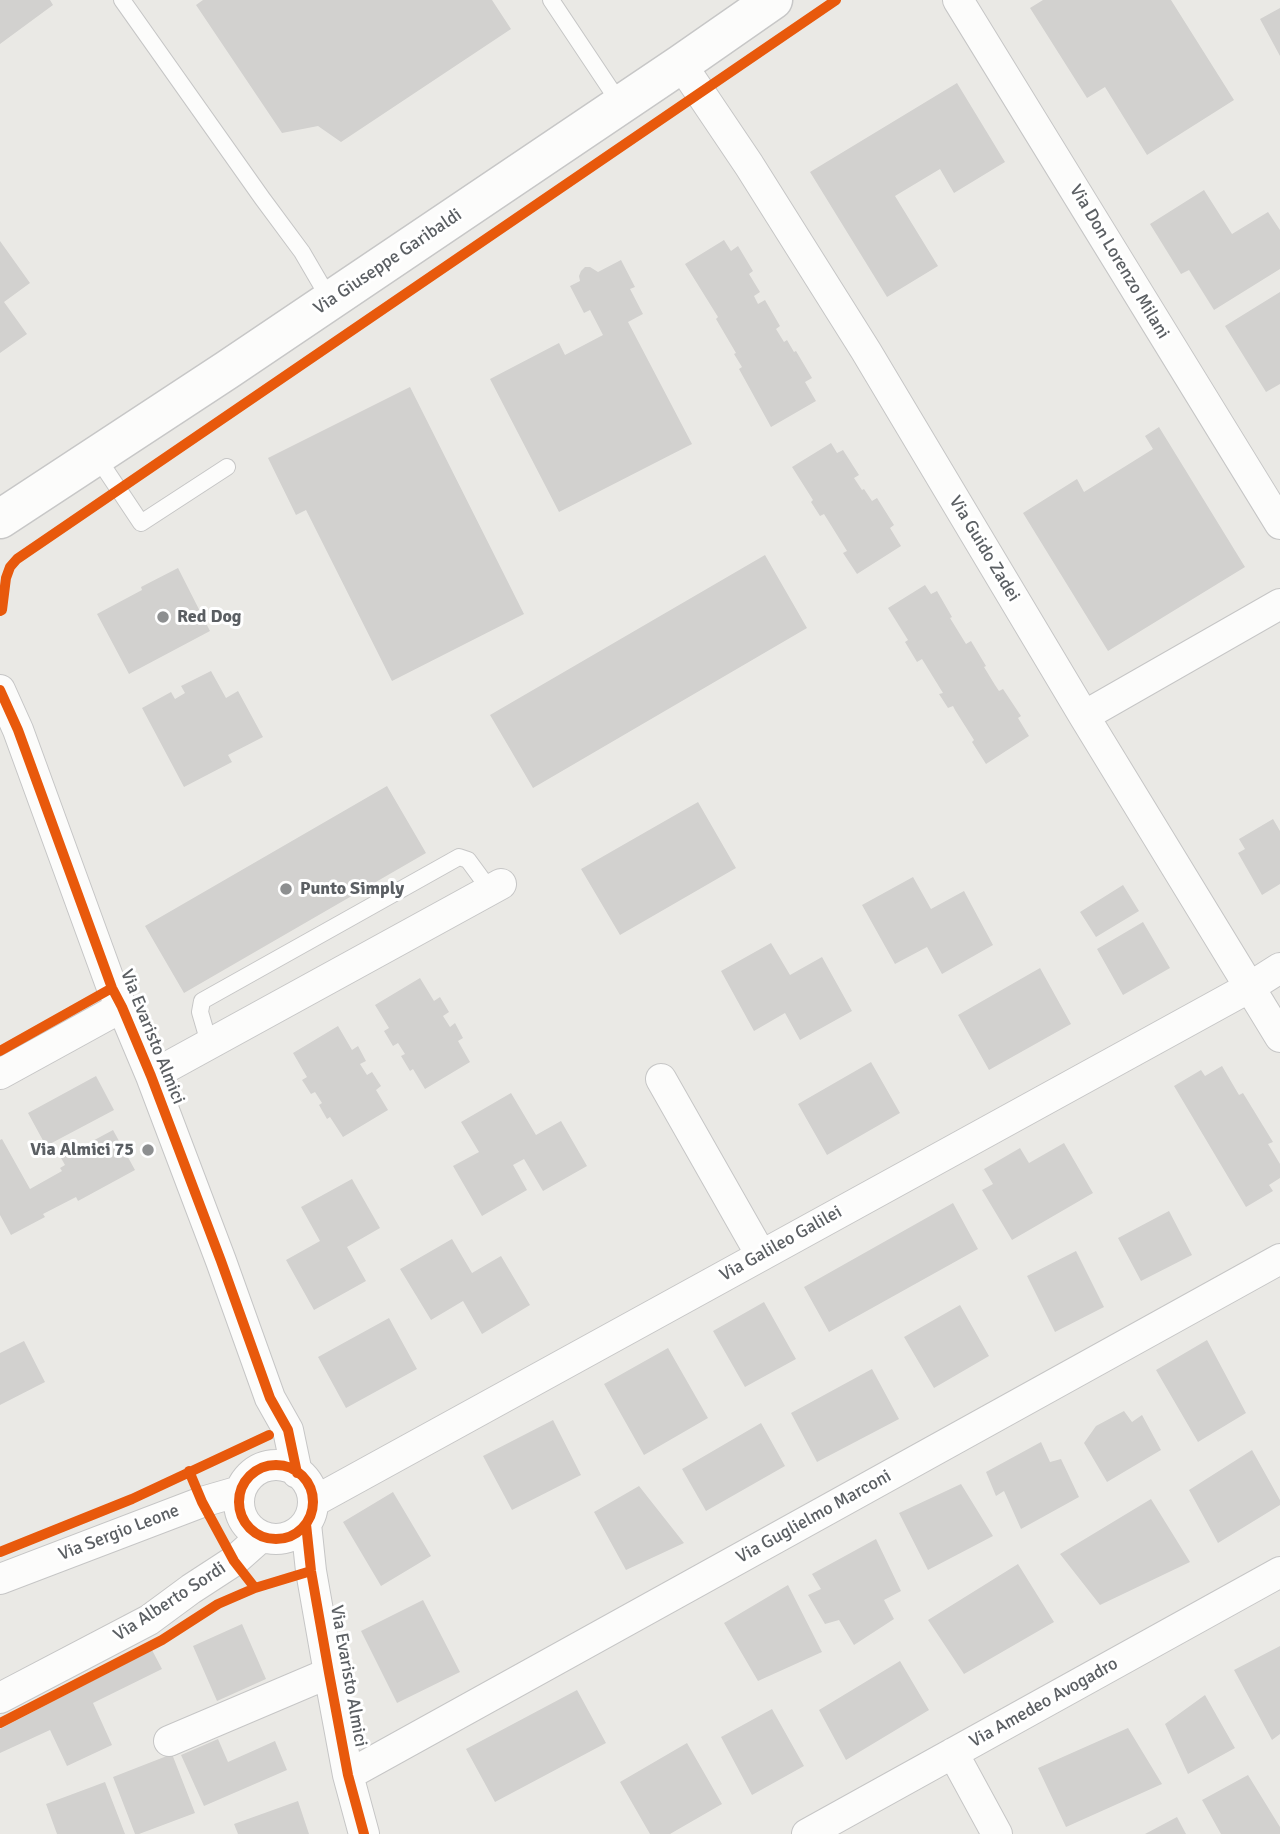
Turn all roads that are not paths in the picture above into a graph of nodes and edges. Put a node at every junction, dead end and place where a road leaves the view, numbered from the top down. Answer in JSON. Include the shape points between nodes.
{"nodes":[{"id":1,"x":122,"y":0,"type":"edge"},
{"id":2,"x":551,"y":0,"type":"edge"},
{"id":3,"x":773,"y":0,"type":"edge"},
{"id":4,"x":958,"y":0,"type":"edge"},
{"id":5,"x":681,"y":64,"type":"junction"},
{"id":6,"x":621,"y":105,"type":"junction"},
{"id":7,"x":331,"y":300,"type":"junction"},
{"id":8,"x":97,"y":457,"type":"junction"},
{"id":9,"x":227,"y":467,"type":"dead end"},
{"id":10,"x":0,"y":519,"type":"edge"},
{"id":11,"x":1280,"y":524,"type":"edge"},
{"id":12,"x":1280,"y":604,"type":"edge"},
{"id":13,"x":0,"y":690,"type":"edge"},
{"id":14,"x":1084,"y":716,"type":"junction"},
{"id":15,"x":496,"y":887,"type":"joint"},
{"id":16,"x":1280,"y":968,"type":"edge"},
{"id":17,"x":1250,"y":987,"type":"junction"},
{"id":18,"x":122,"y":1007,"type":"junction"},
{"id":19,"x":1280,"y":1037,"type":"edge"},
{"id":20,"x":209,"y":1043,"type":"junction"},
{"id":21,"x":0,"y":1074,"type":"edge"},
{"id":22,"x":150,"y":1076,"type":"junction"},
{"id":23,"x":661,"y":1079,"type":"dead end"},
{"id":24,"x":761,"y":1255,"type":"junction"},
{"id":25,"x":1280,"y":1259,"type":"edge"},
{"id":26,"x":270,"y":1398,"type":"junction"},
{"id":27,"x":259,"y":1468,"type":"junction"},
{"id":28,"x":298,"y":1472,"type":"junction"},
{"id":29,"x":240,"y":1491,"type":"junction"},
{"id":30,"x":303,"y":1520,"type":"junction"},
{"id":31,"x":261,"y":1536,"type":"junction"},
{"id":32,"x":1280,"y":1572,"type":"edge"},
{"id":33,"x":0,"y":1579,"type":"edge"},
{"id":34,"x":329,"y":1673,"type":"junction"},
{"id":35,"x":0,"y":1698,"type":"edge"},
{"id":36,"x":169,"y":1741,"type":"dead end"},
{"id":37,"x":953,"y":1753,"type":"junction"},
{"id":38,"x":348,"y":1775,"type":"junction"},
{"id":39,"x":364,"y":1834,"type":"edge"},
{"id":40,"x":807,"y":1834,"type":"edge"},
{"id":41,"x":997,"y":1834,"type":"edge"}],
"edges":[{"from":1,"to":7,"type":"lane","via":[[302,252]]},
{"from":2,"to":6,"type":"lane"},
{"from":3,"to":5,"type":"street","name":"Via Giuseppe Garibaldi"},
{"from":4,"to":11,"type":"street","name":"Via Don Lorenzo Milani"},
{"from":5,"to":6,"type":"street","name":"Via Giuseppe Garibaldi"},
{"from":5,"to":14,"type":"street","name":"Via Guido Zadei","via":[[866,351]]},
{"from":6,"to":7,"type":"street","name":"Via Giuseppe Garibaldi"},
{"from":7,"to":8,"type":"street","name":"Via Giuseppe Garibaldi"},
{"from":8,"to":9,"type":"lane","via":[[141,523]]},
{"from":8,"to":10,"type":"street","name":"Via Giuseppe Garibaldi"},
{"from":12,"to":14,"type":"street"},
{"from":13,"to":18,"type":"street","name":"Via Evaristo Almici"},
{"from":14,"to":17,"type":"street","name":"Via Guido Zadei"},
{"from":15,"to":20,"type":"street"},
{"from":15,"to":20,"type":"lane","via":[[468,860],[459,858],[202,1001],[200,1012]]},
{"from":16,"to":17,"type":"street","name":"Via Galileo Galilei"},
{"from":17,"to":19,"type":"street","name":"Via Guido Zadei"},
{"from":17,"to":24,"type":"street","name":"Via Galileo Galilei"},
{"from":18,"to":21,"type":"street"},
{"from":18,"to":22,"type":"street","name":"Via Evaristo Almici"},
{"from":20,"to":22,"type":"street"},
{"from":22,"to":26,"type":"street","name":"Via Evaristo Almici"},
{"from":23,"to":24,"type":"street"},
{"from":24,"to":30,"type":"street","name":"Via Galileo Galilei"},
{"from":25,"to":38,"type":"street","name":"Via Guglielmo Marconi"},
{"from":26,"to":27,"type":"street","name":"Via Evaristo Almici","via":[[269,1447]]},
{"from":26,"to":28,"type":"street","name":"Via Evaristo Almici","via":[[288,1430]]},
{"from":27,"to":28,"type":"street","via":[[279,1465]]},
{"from":27,"to":29,"type":"street"},
{"from":28,"to":30,"type":"street","via":[[309,1485]]},
{"from":29,"to":31,"type":"street","via":[[240,1513]]},
{"from":29,"to":33,"type":"street","name":"Via Sergio Leone"},
{"from":30,"to":31,"type":"street","via":[[282,1539]]},
{"from":30,"to":34,"type":"street","name":"Via Evaristo Almici"},
{"from":31,"to":35,"type":"street","name":"Via Alberto Sordi","via":[[234,1561],[149,1620]]},
{"from":32,"to":37,"type":"street","name":"Via Amedeo Avogadro"},
{"from":34,"to":36,"type":"street"},
{"from":34,"to":38,"type":"street","name":"Via Evaristo Almici"},
{"from":37,"to":40,"type":"street","name":"Via Amedeo Avogadro"},
{"from":37,"to":41,"type":"street"},
{"from":38,"to":39,"type":"street","name":"Via Evaristo Almici"}]}
